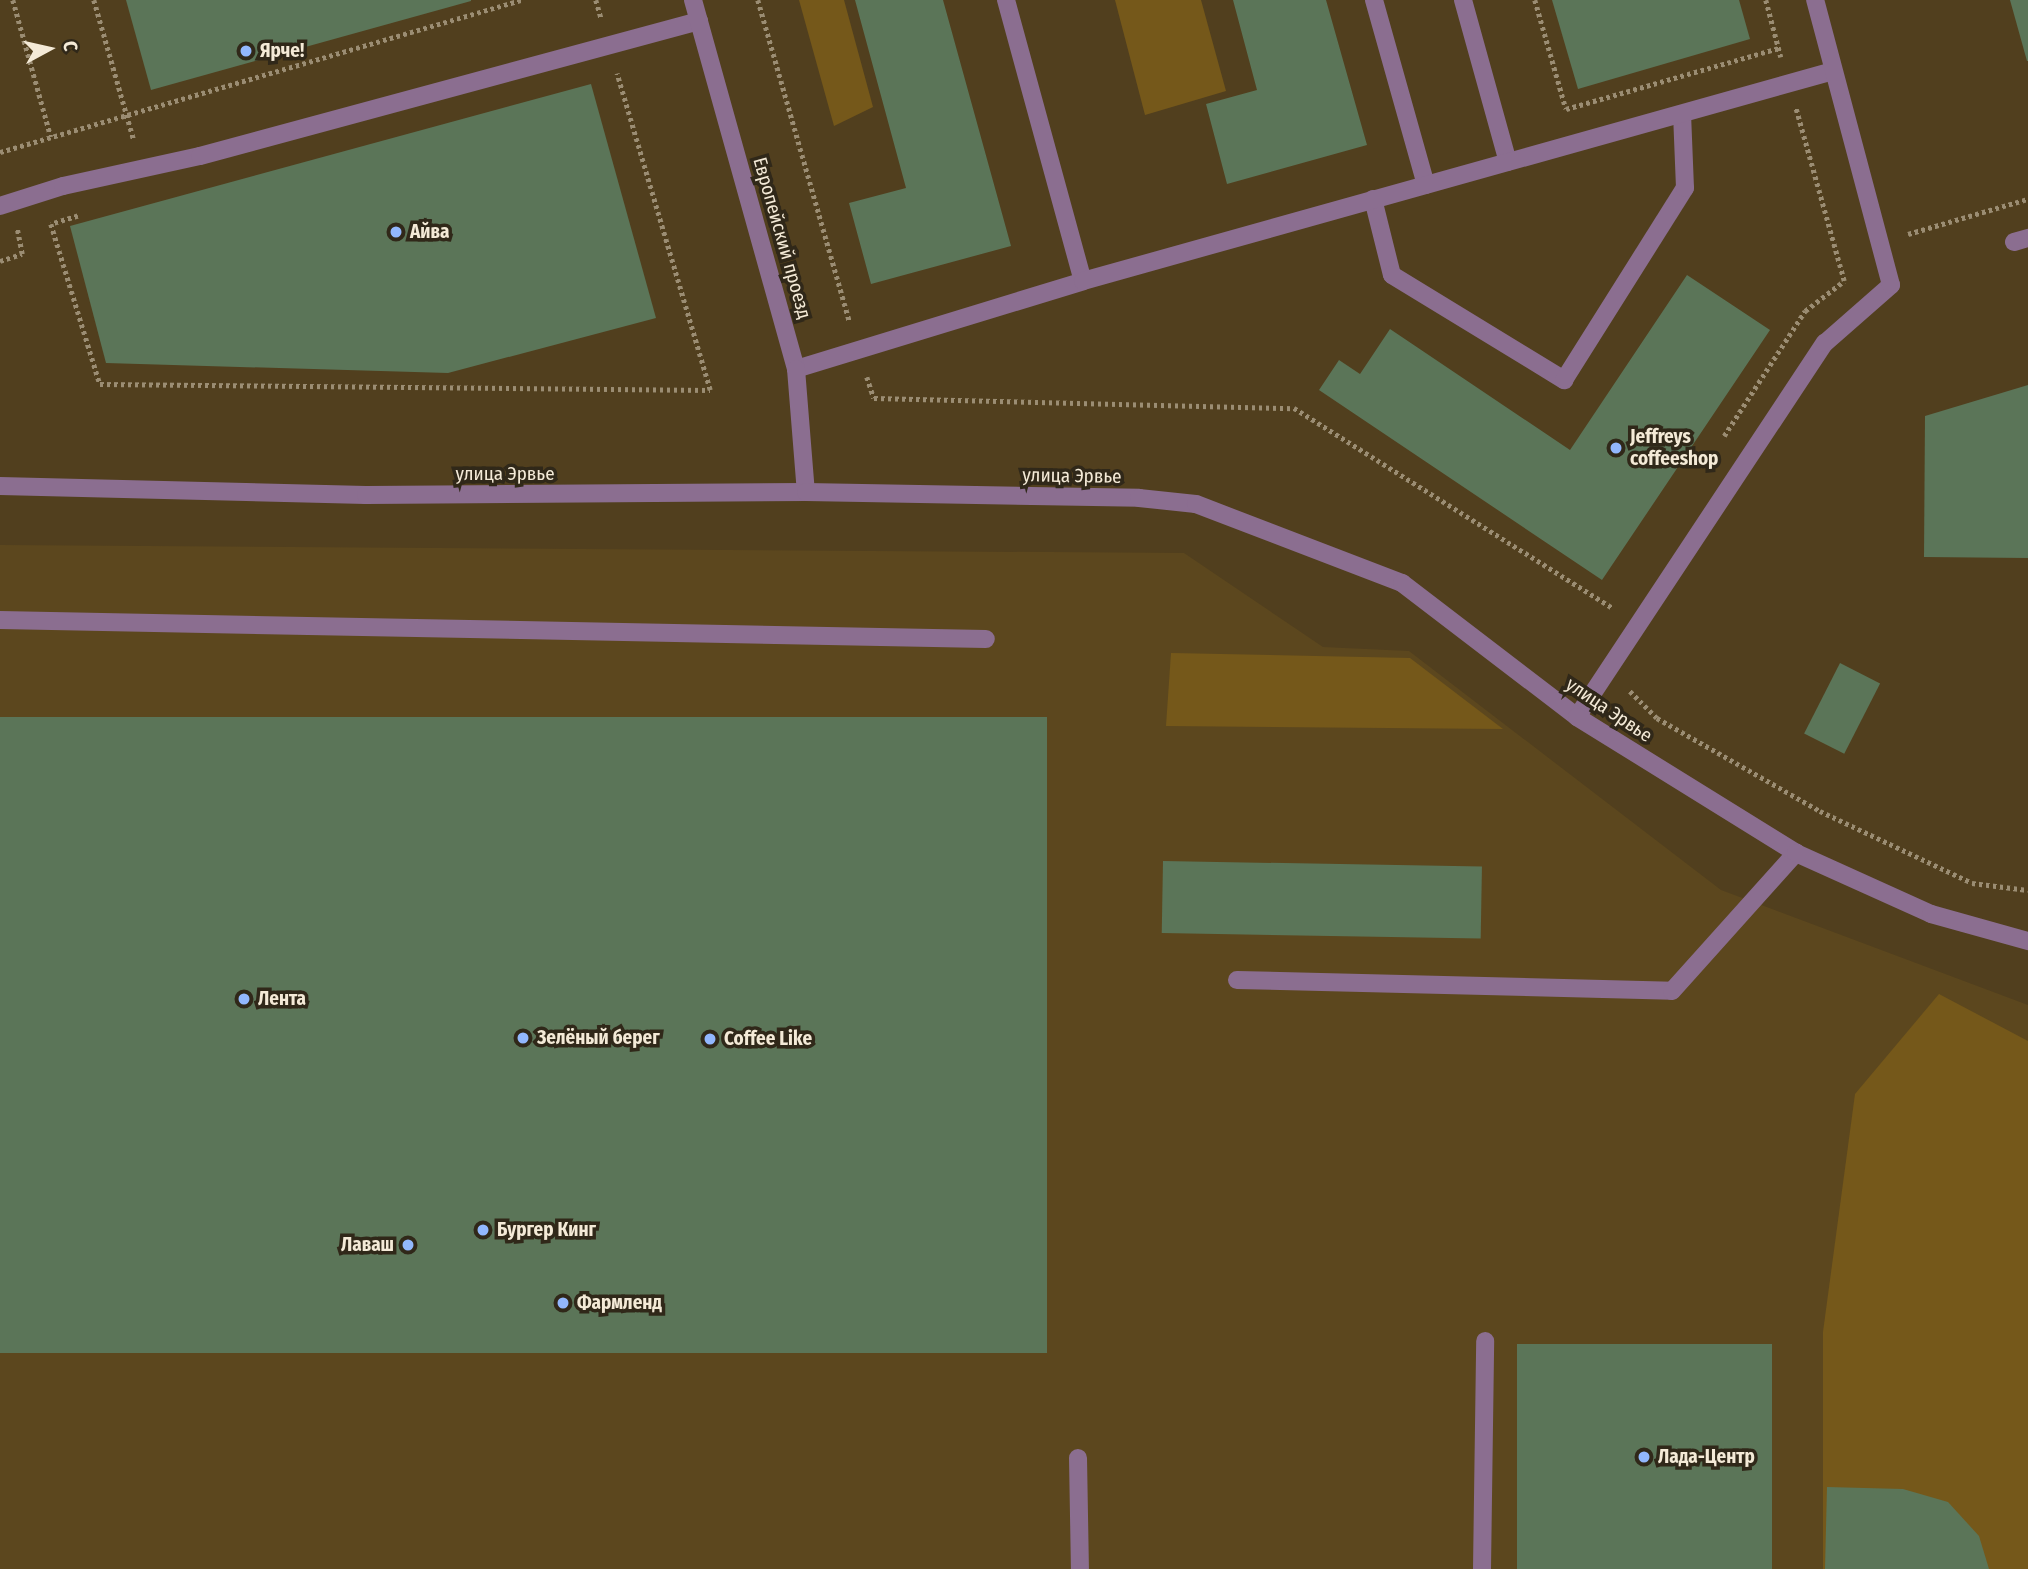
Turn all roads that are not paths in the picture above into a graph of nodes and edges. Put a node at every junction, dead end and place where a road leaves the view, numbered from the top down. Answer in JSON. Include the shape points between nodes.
{"nodes":[{"id":1,"x":693,"y":0,"type":"edge"},
{"id":2,"x":1006,"y":0,"type":"edge"},
{"id":3,"x":1374,"y":0,"type":"edge"},
{"id":4,"x":1463,"y":0,"type":"edge"},
{"id":5,"x":1815,"y":0,"type":"edge"},
{"id":6,"x":699,"y":21,"type":"junction"},
{"id":7,"x":1833,"y":71,"type":"junction"},
{"id":8,"x":1682,"y":114,"type":"junction"},
{"id":9,"x":1508,"y":162,"type":"junction"},
{"id":10,"x":1426,"y":185,"type":"junction"},
{"id":11,"x":1373,"y":199,"type":"junction"},
{"id":12,"x":0,"y":206,"type":"edge"},
{"id":13,"x":1083,"y":281,"type":"junction"},
{"id":14,"x":796,"y":369,"type":"junction"},
{"id":15,"x":0,"y":486,"type":"edge"},
{"id":16,"x":806,"y":492,"type":"junction"},
{"id":17,"x":0,"y":620,"type":"edge"},
{"id":18,"x":986,"y":639,"type":"dead end"},
{"id":19,"x":1577,"y":716,"type":"junction"},
{"id":20,"x":1796,"y":853,"type":"junction"},
{"id":21,"x":2028,"y":941,"type":"edge"},
{"id":22,"x":1237,"y":980,"type":"dead end"},
{"id":23,"x":1485,"y":1341,"type":"dead end"},
{"id":24,"x":1079,"y":1458,"type":"dead end"},
{"id":25,"x":1080,"y":1569,"type":"edge"},
{"id":26,"x":1482,"y":1569,"type":"edge"}],
"edges":[{"from":1,"to":6,"type":"street","name":"Европейский проезд"},
{"from":2,"to":13,"type":"street"},
{"from":3,"to":10,"type":"street"},
{"from":4,"to":9,"type":"street"},
{"from":5,"to":7,"type":"street"},
{"from":6,"to":12,"type":"street"},
{"from":6,"to":14,"type":"street","name":"Европейский проезд"},
{"from":7,"to":8,"type":"street"},
{"from":7,"to":19,"type":"street","via":[[1891,285],[1825,343]]},
{"from":8,"to":9,"type":"street"},
{"from":8,"to":11,"type":"street","via":[[1685,188],[1564,380],[1392,275]]},
{"from":9,"to":10,"type":"street"},
{"from":10,"to":11,"type":"street"},
{"from":11,"to":13,"type":"street"},
{"from":13,"to":14,"type":"street"},
{"from":14,"to":16,"type":"street","name":"Европейский проезд"},
{"from":15,"to":16,"type":"street","name":"улица Эрвье","via":[[366,495]]},
{"from":16,"to":19,"type":"street","name":"улица Эрвье","via":[[1139,498],[1196,504],[1402,583]]},
{"from":17,"to":18,"type":"street"},
{"from":19,"to":20,"type":"street","name":"улица Эрвье"},
{"from":20,"to":21,"type":"street","name":"улица Эрвье","via":[[1931,914]]},
{"from":20,"to":22,"type":"street","via":[[1672,991]]},
{"from":23,"to":26,"type":"street"},
{"from":24,"to":25,"type":"street"}]}
